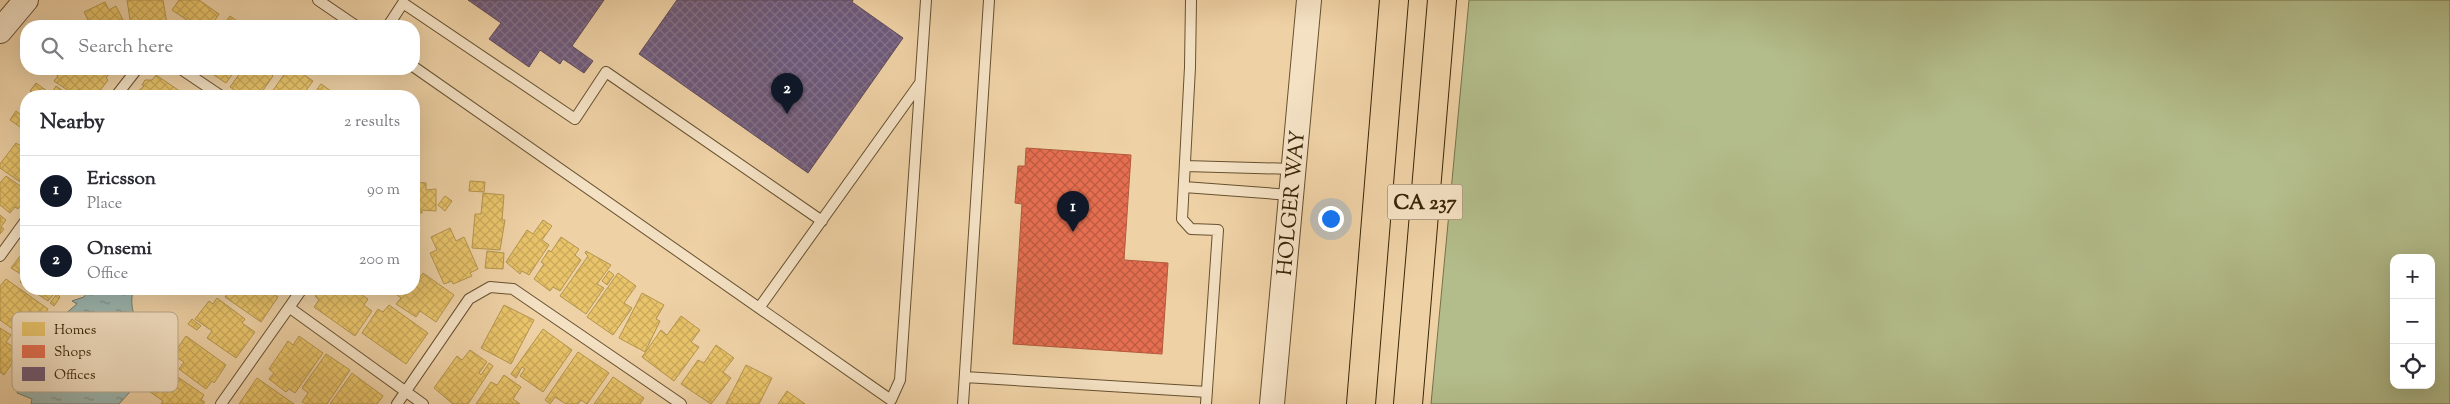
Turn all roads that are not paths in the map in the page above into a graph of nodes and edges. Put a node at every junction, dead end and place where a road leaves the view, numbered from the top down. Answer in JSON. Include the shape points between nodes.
{"nodes":[{"id":1,"x":26,"y":0,"type":"edge"},
{"id":2,"x":318,"y":0,"type":"edge"},
{"id":3,"x":926,"y":0,"type":"edge"},
{"id":4,"x":989,"y":0,"type":"edge"},
{"id":5,"x":1191,"y":0,"type":"edge"},
{"id":6,"x":1309,"y":0,"type":"edge"},
{"id":7,"x":1394,"y":0,"type":"edge"},
{"id":8,"x":1442,"y":0,"type":"edge"},
{"id":9,"x":347,"y":20,"type":"edge"},
{"id":10,"x":392,"y":20,"type":"edge"},
{"id":11,"x":0,"y":31,"type":"edge"},
{"id":12,"x":420,"y":71,"type":"edge"},
{"id":13,"x":132,"y":75,"type":"edge"},
{"id":14,"x":190,"y":75,"type":"edge"},
{"id":15,"x":921,"y":82,"type":"junction"},
{"id":16,"x":121,"y":90,"type":"edge"},
{"id":17,"x":212,"y":90,"type":"edge"},
{"id":18,"x":1185,"y":166,"type":"junction"},
{"id":19,"x":1293,"y":169,"type":"junction"},
{"id":20,"x":1184,"y":187,"type":"junction"},
{"id":21,"x":1291,"y":195,"type":"junction"},
{"id":22,"x":822,"y":220,"type":"junction"},
{"id":23,"x":20,"y":228,"type":"edge"},
{"id":24,"x":0,"y":256,"type":"edge"},
{"id":25,"x":298,"y":295,"type":"edge"},
{"id":26,"x":290,"y":308,"type":"junction"},
{"id":27,"x":759,"y":308,"type":"junction"},
{"id":28,"x":965,"y":377,"type":"junction"},
{"id":29,"x":406,"y":392,"type":"junction"},
{"id":30,"x":1207,"y":392,"type":"junction"},
{"id":31,"x":222,"y":404,"type":"edge"},
{"id":32,"x":397,"y":404,"type":"edge"},
{"id":33,"x":423,"y":404,"type":"edge"},
{"id":34,"x":681,"y":404,"type":"edge"},
{"id":35,"x":963,"y":404,"type":"edge"},
{"id":36,"x":1206,"y":404,"type":"edge"},
{"id":37,"x":1272,"y":404,"type":"edge"},
{"id":38,"x":1361,"y":404,"type":"edge"},
{"id":39,"x":1408,"y":404,"type":"edge"}],
"edges":[{"from":1,"to":11,"type":"street"},
{"from":2,"to":9,"type":"lane"},
{"from":3,"to":15,"type":"lane"},
{"from":4,"to":28,"type":"lane"},
{"from":5,"to":18,"type":"lane"},
{"from":6,"to":19,"type":"street","name":"HOLGER WAY"},
{"from":7,"to":38,"type":"highway","number":"CA 237"},
{"from":8,"to":39,"type":"highway","number":"CA 237"},
{"from":10,"to":22,"type":"lane","via":[[403,3],[575,119],[606,72]]},
{"from":12,"to":27,"type":"lane"},
{"from":13,"to":16,"type":"lane"},
{"from":14,"to":17,"type":"lane"},
{"from":15,"to":22,"type":"lane"},
{"from":15,"to":27,"type":"lane","via":[[900,380],[891,400]]},
{"from":18,"to":19,"type":"lane"},
{"from":18,"to":20,"type":"lane"},
{"from":19,"to":21,"type":"street","name":"HOLGER WAY"},
{"from":20,"to":21,"type":"lane"},
{"from":20,"to":30,"type":"lane","via":[[1182,219],[1191,228],[1218,230]]},
{"from":21,"to":37,"type":"street","name":"HOLGER WAY"},
{"from":22,"to":27,"type":"lane"},
{"from":23,"to":24,"type":"lane"},
{"from":25,"to":26,"type":"lane"},
{"from":26,"to":29,"type":"lane"},
{"from":26,"to":31,"type":"lane"},
{"from":28,"to":30,"type":"lane"},
{"from":28,"to":35,"type":"lane"},
{"from":29,"to":32,"type":"lane"},
{"from":29,"to":33,"type":"lane"},
{"from":29,"to":34,"type":"lane","via":[[469,299],[490,287],[503,287],[513,289]]},
{"from":30,"to":36,"type":"lane"}]}
